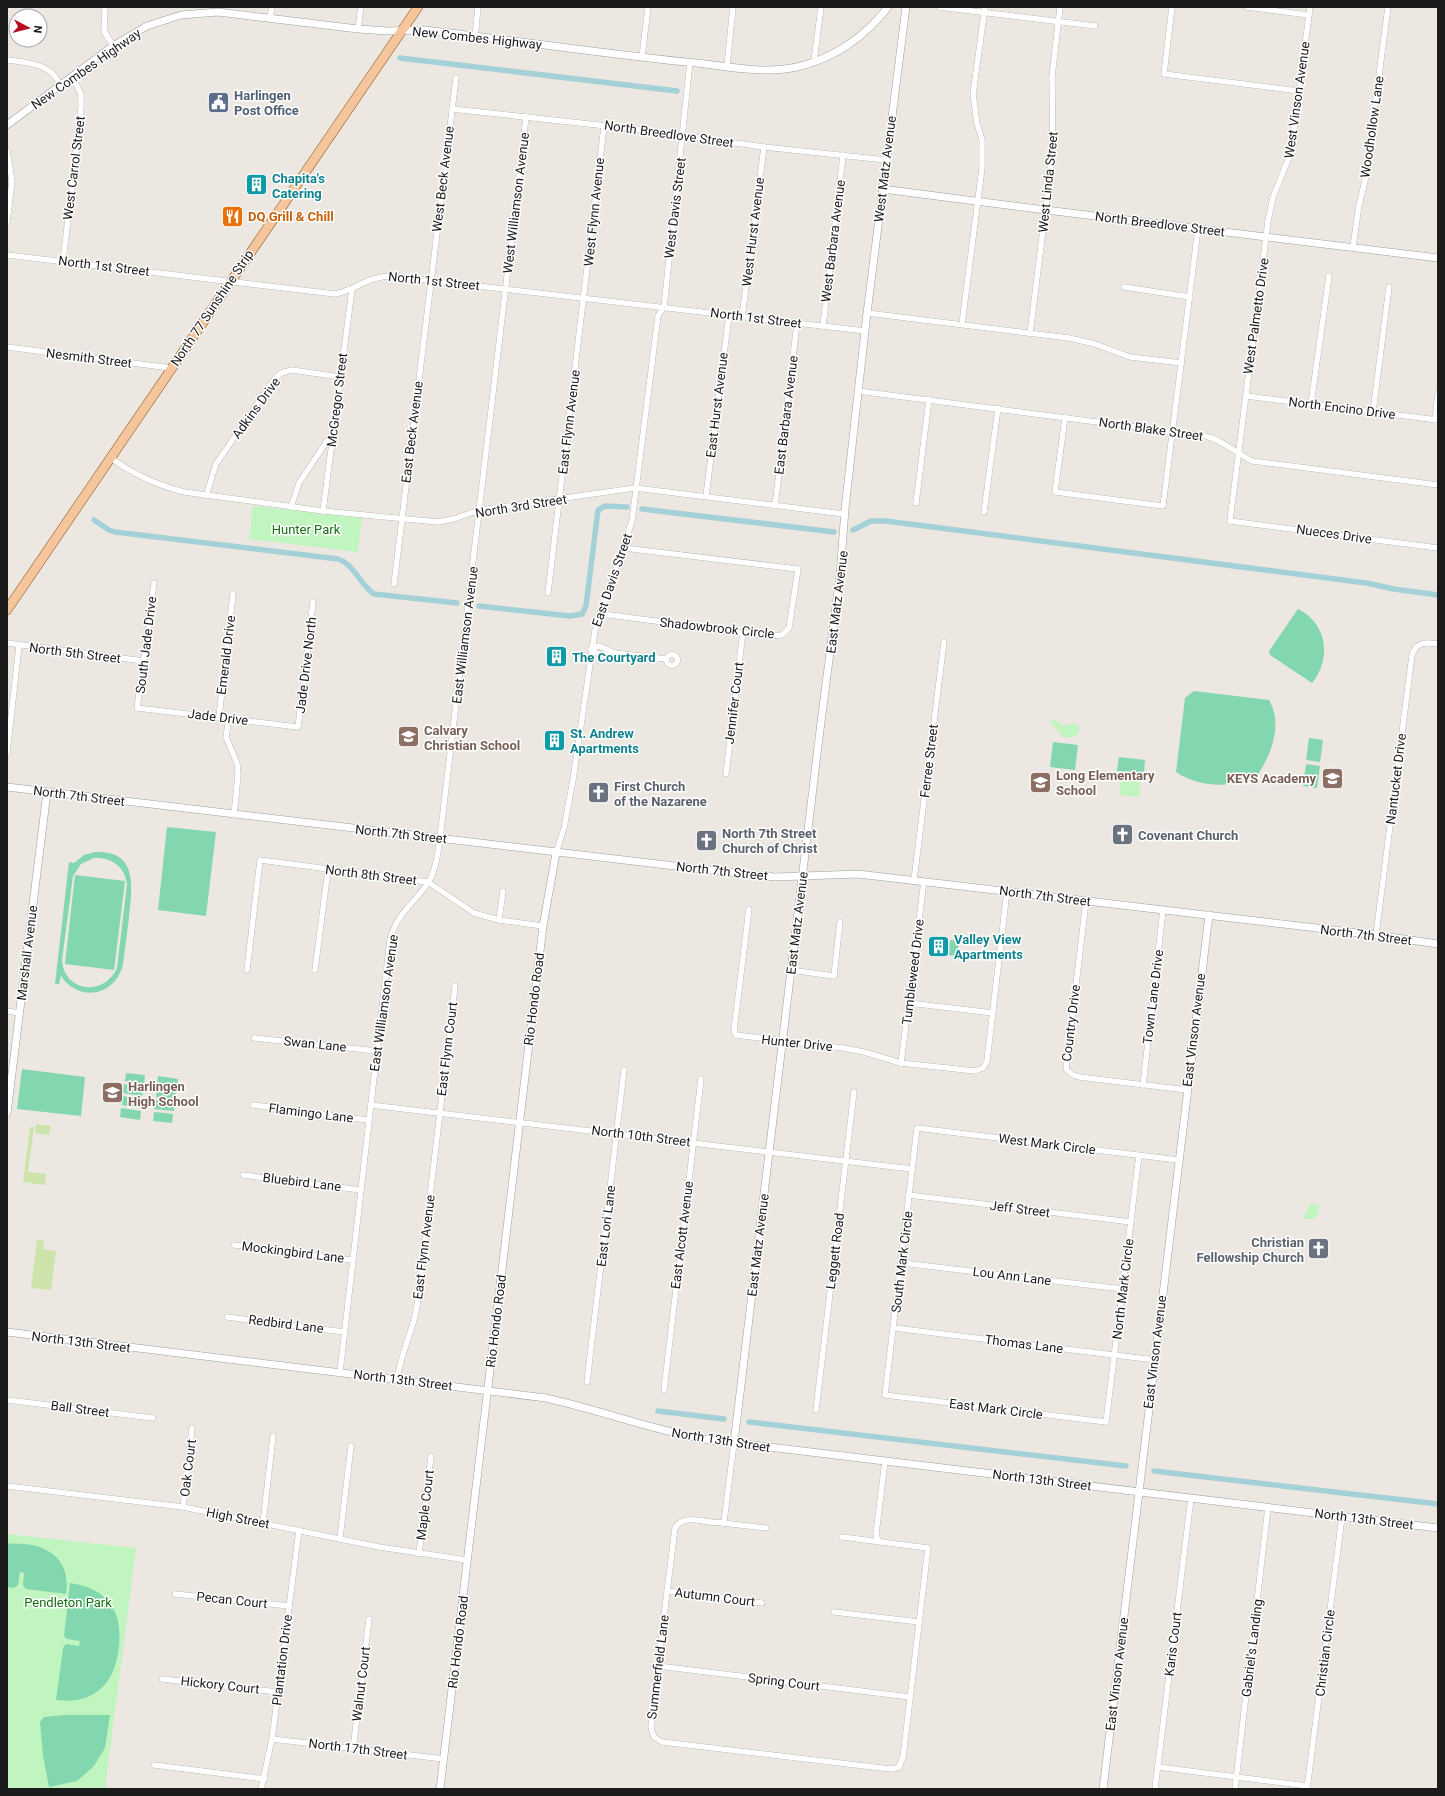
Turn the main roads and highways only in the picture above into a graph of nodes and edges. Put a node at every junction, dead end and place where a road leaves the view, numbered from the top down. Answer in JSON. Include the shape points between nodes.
{"nodes":[{"id":1,"x":418,"y":7,"type":"edge"},
{"id":2,"x":7,"y":610,"type":"edge"}],
"edges":[{"from":1,"to":2,"type":"main road","name":"North 77 Sunshine Strip"}]}
